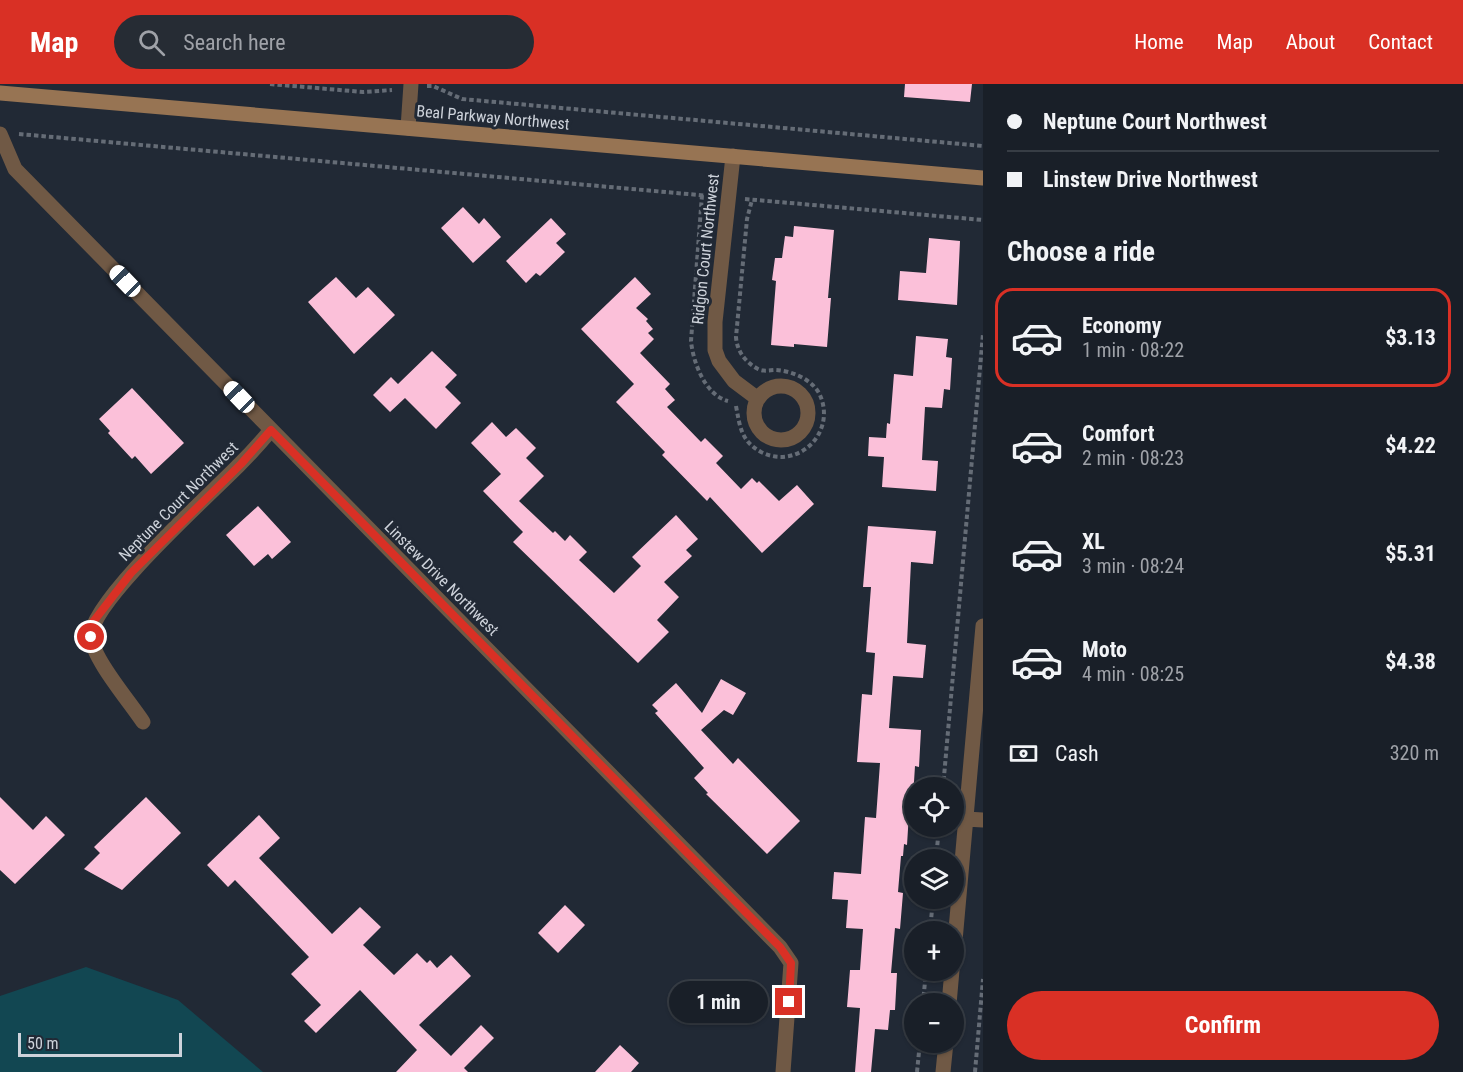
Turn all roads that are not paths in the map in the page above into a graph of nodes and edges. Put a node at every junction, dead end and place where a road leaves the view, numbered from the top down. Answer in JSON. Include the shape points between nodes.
{"nodes":[{"id":1,"x":411,"y":86,"type":"edge"},
{"id":2,"x":0,"y":93,"type":"edge"},
{"id":3,"x":408,"y":128,"type":"junction"},
{"id":4,"x":6,"y":134,"type":"edge"},
{"id":5,"x":733,"y":156,"type":"junction"},
{"id":6,"x":983,"y":178,"type":"edge"},
{"id":7,"x":758,"y":399,"type":"dead end"},
{"id":8,"x":271,"y":430,"type":"junction"},
{"id":9,"x":983,"y":626,"type":"edge"},
{"id":10,"x":142,"y":722,"type":"dead end"},
{"id":11,"x":966,"y":819,"type":"junction"},
{"id":12,"x":983,"y":820,"type":"edge"},
{"id":13,"x":957,"y":921,"type":"edge"},
{"id":14,"x":945,"y":1053,"type":"edge"},
{"id":15,"x":783,"y":1072,"type":"edge"},
{"id":16,"x":943,"y":1072,"type":"edge"}],
"edges":[{"from":1,"to":3,"type":"street"},
{"from":2,"to":3,"type":"main road","name":"Beal Parkway Northwest"},
{"from":3,"to":5,"type":"main road","name":"Beal Parkway Northwest"},
{"from":4,"to":8,"type":"street","name":"Linstew Drive Northwest","via":[[15,169]]},
{"from":5,"to":6,"type":"main road","name":"Beal Parkway Northwest"},
{"from":5,"to":7,"type":"street","name":"Ridgon Court Northwest","via":[[715,350],[726,371]]},
{"from":8,"to":10,"type":"street","name":"Neptune Court Northwest","via":[[131,573],[93,622],[91,637],[98,656]]},
{"from":8,"to":15,"type":"street","name":"Linstew Drive Northwest","via":[[787,954],[791,978]]},
{"from":9,"to":11,"type":"street"},
{"from":11,"to":12,"type":"street"},
{"from":11,"to":13,"type":"street"},
{"from":14,"to":16,"type":"street"}]}
